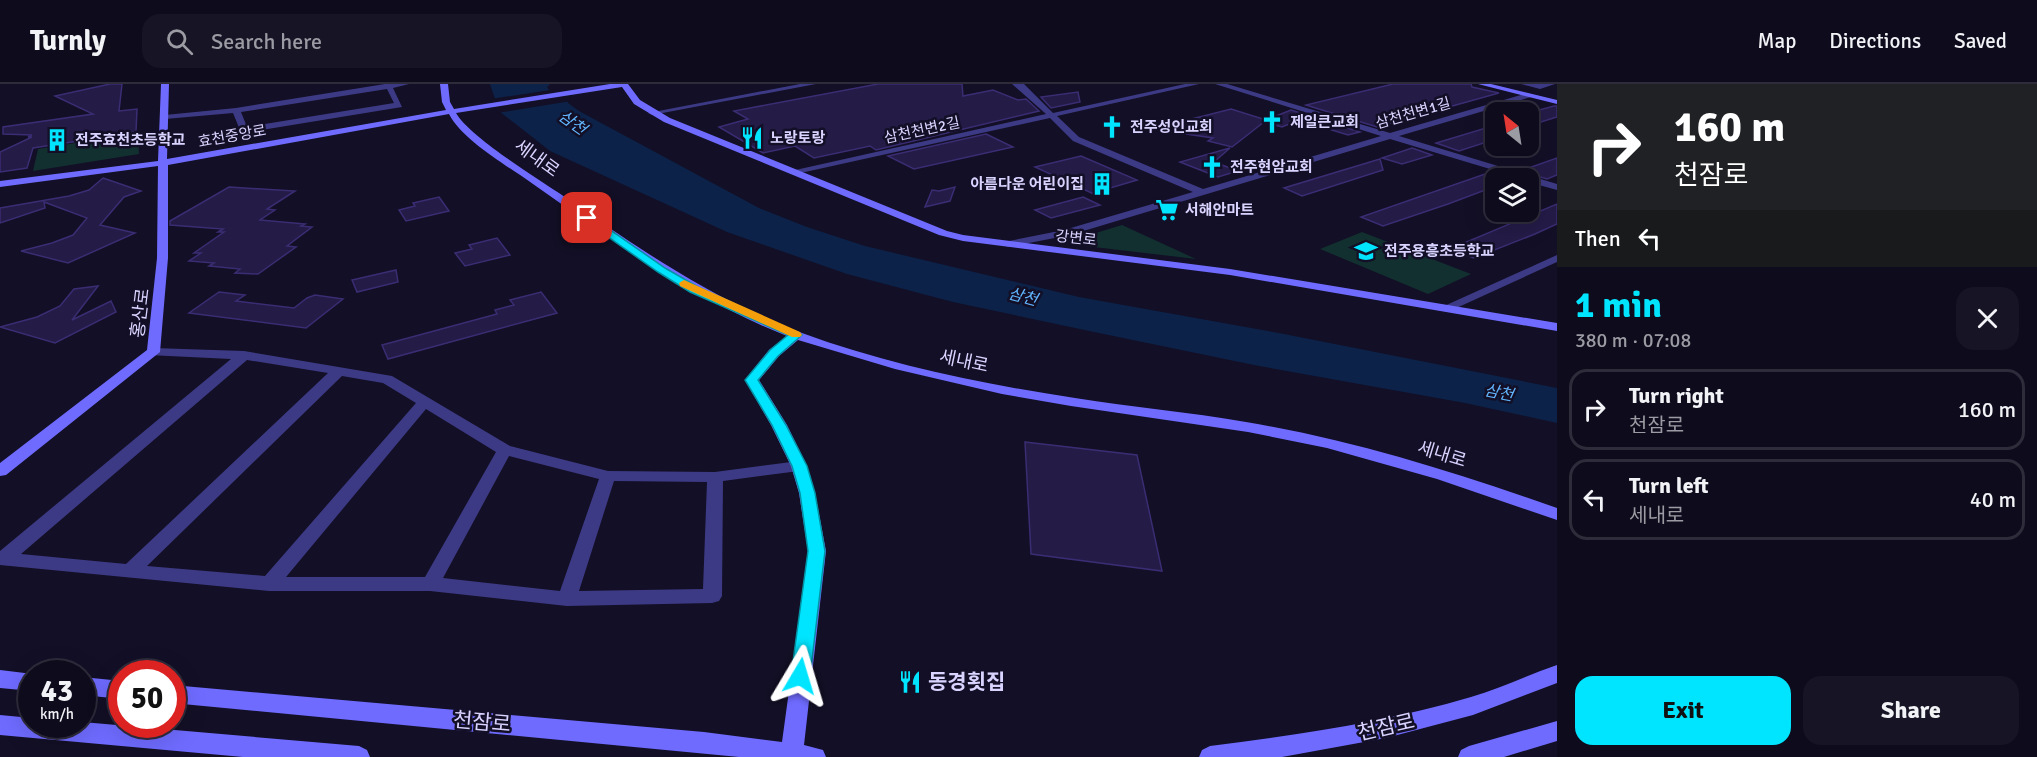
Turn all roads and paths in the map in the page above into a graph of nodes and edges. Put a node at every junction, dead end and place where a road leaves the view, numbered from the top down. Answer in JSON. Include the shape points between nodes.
{"nodes":[{"id":1,"x":165,"y":84,"type":"edge"},
{"id":2,"x":405,"y":84,"type":"edge"},
{"id":3,"x":444,"y":84,"type":"edge"},
{"id":4,"x":812,"y":84,"type":"edge"},
{"id":5,"x":1195,"y":84,"type":"edge"},
{"id":6,"x":1219,"y":84,"type":"edge"},
{"id":7,"x":1482,"y":84,"type":"edge"},
{"id":8,"x":1525,"y":84,"type":"edge"},
{"id":9,"x":1551,"y":84,"type":"edge"},
{"id":10,"x":1019,"y":85,"type":"edge"},
{"id":11,"x":388,"y":86,"type":"junction"},
{"id":12,"x":623,"y":87,"type":"edge"},
{"id":13,"x":1528,"y":95,"type":"junction"},
{"id":14,"x":1557,"y":102,"type":"edge"},
{"id":15,"x":468,"y":109,"type":"junction"},
{"id":16,"x":236,"y":110,"type":"junction"},
{"id":17,"x":447,"y":110,"type":"junction"},
{"id":18,"x":652,"y":113,"type":"junction"},
{"id":19,"x":1053,"y":115,"type":"junction"},
{"id":20,"x":165,"y":117,"type":"junction"},
{"id":21,"x":410,"y":118,"type":"junction"},
{"id":22,"x":296,"y":123,"type":"junction"},
{"id":23,"x":1388,"y":136,"type":"junction"},
{"id":24,"x":302,"y":137,"type":"junction"},
{"id":25,"x":162,"y":163,"type":"junction"},
{"id":26,"x":1492,"y":168,"type":"edge"},
{"id":27,"x":796,"y":171,"type":"junction"},
{"id":28,"x":1539,"y":182,"type":"edge"},
{"id":29,"x":0,"y":184,"type":"edge"},
{"id":30,"x":1557,"y":188,"type":"edge"},
{"id":31,"x":1202,"y":192,"type":"junction"},
{"id":32,"x":1008,"y":244,"type":"junction"},
{"id":33,"x":1557,"y":258,"type":"edge"},
{"id":34,"x":1448,"y":307,"type":"junction"},
{"id":35,"x":1557,"y":327,"type":"edge"},
{"id":36,"x":796,"y":335,"type":"junction"},
{"id":37,"x":153,"y":352,"type":"junction"},
{"id":38,"x":244,"y":355,"type":"junction"},
{"id":39,"x":339,"y":371,"type":"junction"},
{"id":40,"x":424,"y":402,"type":"junction"},
{"id":41,"x":505,"y":450,"type":"junction"},
{"id":42,"x":800,"y":466,"type":"junction"},
{"id":43,"x":0,"y":471,"type":"edge"},
{"id":44,"x":608,"y":476,"type":"junction"},
{"id":45,"x":715,"y":477,"type":"junction"},
{"id":46,"x":1557,"y":513,"type":"edge"},
{"id":47,"x":129,"y":572,"type":"junction"},
{"id":48,"x":269,"y":584,"type":"junction"},
{"id":49,"x":430,"y":584,"type":"junction"},
{"id":50,"x":567,"y":599,"type":"junction"},
{"id":51,"x":1557,"y":674,"type":"edge"},
{"id":52,"x":0,"y":679,"type":"edge"},
{"id":53,"x":18,"y":681,"type":"edge"},
{"id":54,"x":186,"y":695,"type":"edge"},
{"id":55,"x":0,"y":725,"type":"edge"},
{"id":56,"x":1557,"y":731,"type":"edge"},
{"id":57,"x":791,"y":756,"type":"edge"},
{"id":58,"x":359,"y":757,"type":"edge"},
{"id":59,"x":814,"y":757,"type":"edge"},
{"id":60,"x":1210,"y":757,"type":"edge"},
{"id":61,"x":1469,"y":757,"type":"edge"}],
"edges":[{"from":1,"to":20,"type":"street","name":"홍산로"},
{"from":2,"to":11,"type":"street"},
{"from":3,"to":17,"type":"street"},
{"from":4,"to":18,"type":"street"},
{"from":5,"to":19,"type":"street","name":"삼천천변2길"},
{"from":6,"to":23,"type":"street"},
{"from":7,"to":13,"type":"street"},
{"from":8,"to":9,"type":"street"},
{"from":10,"to":19,"type":"street"},
{"from":11,"to":16,"type":"street"},
{"from":11,"to":22,"type":"street","via":[[399,105]]},
{"from":12,"to":15,"type":"street"},
{"from":12,"to":18,"type":"street","name":"강변로"},
{"from":13,"to":14,"type":"street"},
{"from":13,"to":23,"type":"street","name":"삼천천변1길"},
{"from":15,"to":17,"type":"street","via":[[458,100]]},
{"from":15,"to":17,"type":"street","via":[[468,119]]},
{"from":16,"to":20,"type":"street"},
{"from":16,"to":22,"type":"street","via":[[244,130]]},
{"from":17,"to":21,"type":"street","via":[[431,109],[409,115]]},
{"from":17,"to":21,"type":"street","via":[[445,125]]},
{"from":17,"to":36,"type":"street","name":"세내로","via":[[498,154],[661,270]]},
{"from":18,"to":27,"type":"street","name":"강변로"},
{"from":19,"to":27,"type":"street","name":"삼천천변2길"},
{"from":19,"to":31,"type":"street","via":[[1076,139]]},
{"from":20,"to":25,"type":"street","name":"홍산로"},
{"from":21,"to":24,"type":"street","name":"효천중앙로"},
{"from":22,"to":24,"type":"street"},
{"from":23,"to":26,"type":"street"},
{"from":23,"to":31,"type":"street","name":"삼천천변1길"},
{"from":24,"to":25,"type":"street","name":"효천중앙로"},
{"from":25,"to":29,"type":"street","name":"효천중앙로"},
{"from":25,"to":37,"type":"street","name":"홍산로","via":[[165,213],[161,300]]},
{"from":27,"to":32,"type":"street","name":"강변로","via":[[943,233]]},
{"from":28,"to":30,"type":"street"},
{"from":31,"to":32,"type":"street","name":"삼천천변1길","via":[[1066,233]]},
{"from":32,"to":34,"type":"street","name":"강변로","via":[[1230,272]]},
{"from":33,"to":34,"type":"street"},
{"from":34,"to":35,"type":"street","name":"강변로"},
{"from":36,"to":42,"type":"street","via":[[774,353],[752,380]]},
{"from":36,"to":46,"type":"street","name":"세내로","via":[[872,360],[953,380],[1299,437],[1398,461]]},
{"from":37,"to":38,"type":"street"},
{"from":37,"to":43,"type":"street","name":"홍산로"},
{"from":38,"to":39,"type":"street"},
{"from":38,"to":47,"type":"street","via":[[3,559]]},
{"from":39,"to":40,"type":"street","via":[[387,379]]},
{"from":39,"to":47,"type":"street"},
{"from":40,"to":41,"type":"street"},
{"from":40,"to":48,"type":"street"},
{"from":41,"to":44,"type":"street"},
{"from":41,"to":49,"type":"street"},
{"from":42,"to":45,"type":"street"},
{"from":42,"to":57,"type":"street","via":[[817,551]]},
{"from":44,"to":45,"type":"street"},
{"from":44,"to":50,"type":"street"},
{"from":45,"to":50,"type":"street","via":[[712,596]]},
{"from":47,"to":48,"type":"street"},
{"from":48,"to":49,"type":"street"},
{"from":49,"to":50,"type":"street"},
{"from":51,"to":60,"type":"street","name":"천잠로","via":[[1519,692],[1454,712],[1317,742]]},
{"from":52,"to":53,"type":"street"},
{"from":54,"to":57,"type":"street","name":"천잠로","via":[[692,741]]},
{"from":55,"to":58,"type":"street"},
{"from":56,"to":61,"type":"street"},
{"from":57,"to":59,"type":"street","name":"천잠로"}]}
